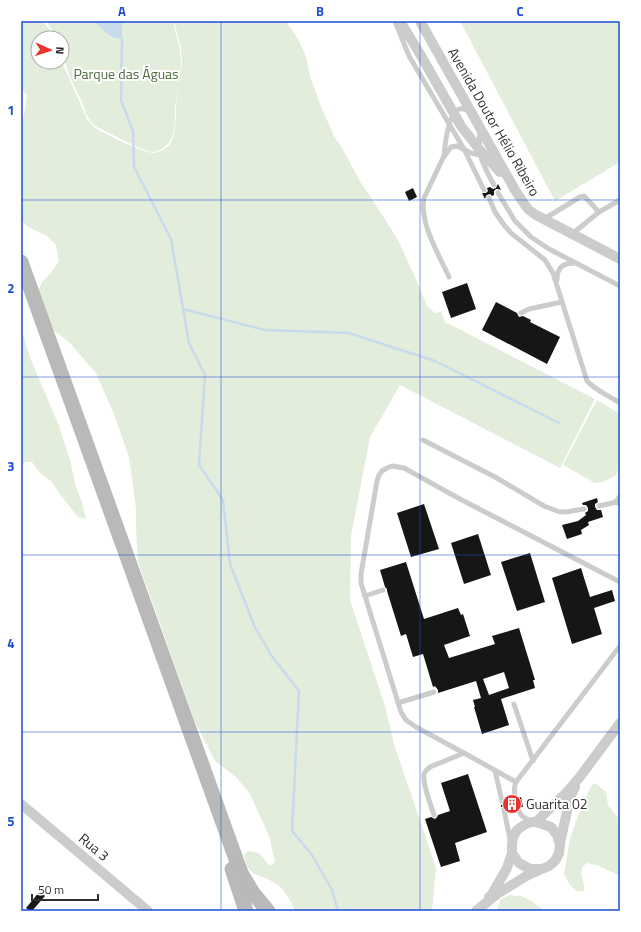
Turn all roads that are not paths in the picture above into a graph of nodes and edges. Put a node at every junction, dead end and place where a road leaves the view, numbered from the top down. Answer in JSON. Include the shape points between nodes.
{"nodes":[{"id":1,"x":395,"y":21,"type":"edge"},
{"id":2,"x":400,"y":21,"type":"edge"},
{"id":3,"x":420,"y":21,"type":"edge"},
{"id":4,"x":470,"y":111,"type":"junction"},
{"id":5,"x":454,"y":114,"type":"junction"},
{"id":6,"x":449,"y":124,"type":"junction"},
{"id":7,"x":480,"y":129,"type":"junction"},
{"id":8,"x":464,"y":149,"type":"junction"},
{"id":9,"x":479,"y":152,"type":"junction"},
{"id":10,"x":443,"y":158,"type":"junction"},
{"id":11,"x":494,"y":185,"type":"dead end"},
{"id":12,"x":484,"y":190,"type":"dead end"},
{"id":13,"x":515,"y":190,"type":"junction"},
{"id":14,"x":498,"y":193,"type":"dead end"},
{"id":15,"x":488,"y":198,"type":"dead end"},
{"id":16,"x":620,"y":200,"type":"edge"},
{"id":17,"x":599,"y":212,"type":"junction"},
{"id":18,"x":543,"y":219,"type":"junction"},
{"id":19,"x":571,"y":234,"type":"junction"},
{"id":20,"x":617,"y":256,"type":"edge"},
{"id":21,"x":21,"y":262,"type":"edge"},
{"id":22,"x":577,"y":264,"type":"junction"},
{"id":23,"x":449,"y":277,"type":"dead end"},
{"id":24,"x":620,"y":286,"type":"edge"},
{"id":25,"x":21,"y":288,"type":"edge"},
{"id":26,"x":558,"y":291,"type":"junction"},
{"id":27,"x":562,"y":302,"type":"junction"},
{"id":28,"x":521,"y":313,"type":"dead end"},
{"id":29,"x":620,"y":403,"type":"edge"},
{"id":30,"x":423,"y":440,"type":"dead end"},
{"id":31,"x":620,"y":496,"type":"edge"},
{"id":32,"x":618,"y":503,"type":"edge"},
{"id":33,"x":599,"y":506,"type":"dead end"},
{"id":34,"x":584,"y":509,"type":"dead end"},
{"id":35,"x":620,"y":582,"type":"edge"},
{"id":36,"x":384,"y":590,"type":"dead end"},
{"id":37,"x":365,"y":596,"type":"junction"},
{"id":38,"x":620,"y":646,"type":"edge"},
{"id":39,"x":434,"y":692,"type":"dead end"},
{"id":40,"x":398,"y":703,"type":"junction"},
{"id":41,"x":514,"y":704,"type":"dead end"},
{"id":42,"x":620,"y":723,"type":"edge"},
{"id":43,"x":464,"y":752,"type":"junction"},
{"id":44,"x":533,"y":761,"type":"junction"},
{"id":45,"x":495,"y":771,"type":"junction"},
{"id":46,"x":579,"y":778,"type":"junction"},
{"id":47,"x":516,"y":782,"type":"junction"},
{"id":48,"x":515,"y":798,"type":"dead end"},
{"id":49,"x":502,"y":801,"type":"dead end"},
{"id":50,"x":21,"y":804,"type":"edge"},
{"id":51,"x":517,"y":808,"type":"dead end"},
{"id":52,"x":504,"y":810,"type":"dead end"},
{"id":53,"x":434,"y":814,"type":"dead end"},
{"id":54,"x":534,"y":822,"type":"junction"},
{"id":55,"x":560,"y":845,"type":"junction"},
{"id":56,"x":512,"y":849,"type":"junction"},
{"id":57,"x":542,"y":869,"type":"junction"},
{"id":58,"x":148,"y":911,"type":"edge"},
{"id":59,"x":246,"y":911,"type":"edge"},
{"id":60,"x":268,"y":911,"type":"edge"},
{"id":61,"x":476,"y":911,"type":"edge"}],
"edges":[{"from":1,"to":6,"type":"lane","via":[[409,56]]},
{"from":2,"to":5,"type":"street"},
{"from":3,"to":4,"type":"street","name":"Avenida Doutor Hélio Ribeiro"},
{"from":4,"to":5,"type":"lane","via":[[460,109]]},
{"from":4,"to":7,"type":"street","name":"Avenida Doutor Hélio Ribeiro"},
{"from":5,"to":6,"type":"lane"},
{"from":5,"to":9,"type":"street"},
{"from":6,"to":8,"type":"lane"},
{"from":6,"to":10,"type":"lane"},
{"from":7,"to":9,"type":"lane"},
{"from":7,"to":13,"type":"street","name":"Avenida Doutor Hélio Ribeiro"},
{"from":8,"to":9,"type":"lane","via":[[471,153]]},
{"from":8,"to":10,"type":"lane","via":[[453,146]]},
{"from":8,"to":12,"type":"lane"},
{"from":9,"to":11,"type":"lane"},
{"from":9,"to":13,"type":"street"},
{"from":10,"to":23,"type":"lane","via":[[423,204],[427,226]]},
{"from":13,"to":18,"type":"street","name":"Avenida Doutor Hélio Ribeiro","via":[[529,210]]},
{"from":14,"to":22,"type":"lane","via":[[525,232]]},
{"from":15,"to":26,"type":"lane","via":[[511,233],[544,260],[553,273]]},
{"from":16,"to":17,"type":"lane"},
{"from":17,"to":18,"type":"lane","via":[[584,196]]},
{"from":17,"to":19,"type":"lane"},
{"from":18,"to":19,"type":"street","name":"Avenida Doutor Hélio Ribeiro"},
{"from":19,"to":20,"type":"street","name":"Avenida Doutor Hélio Ribeiro"},
{"from":21,"to":60,"type":"street","via":[[236,862],[253,893]]},
{"from":22,"to":24,"type":"lane"},
{"from":22,"to":26,"type":"lane","via":[[566,264],[559,270]]},
{"from":25,"to":59,"type":"street"},
{"from":26,"to":27,"type":"lane"},
{"from":27,"to":28,"type":"lane"},
{"from":27,"to":29,"type":"lane","via":[[587,381]]},
{"from":30,"to":34,"type":"lane","via":[[544,506],[560,512]]},
{"from":31,"to":32,"type":"lane"},
{"from":32,"to":33,"type":"lane"},
{"from":35,"to":37,"type":"lane","via":[[404,468],[392,466],[382,470],[377,481],[362,574]]},
{"from":36,"to":37,"type":"lane"},
{"from":37,"to":40,"type":"lane"},
{"from":38,"to":44,"type":"lane"},
{"from":39,"to":40,"type":"lane"},
{"from":40,"to":43,"type":"lane","via":[[406,720]]},
{"from":41,"to":44,"type":"lane"},
{"from":42,"to":46,"type":"street"},
{"from":43,"to":45,"type":"lane"},
{"from":43,"to":53,"type":"lane","via":[[430,767],[424,775]]},
{"from":44,"to":47,"type":"lane"},
{"from":45,"to":47,"type":"lane"},
{"from":45,"to":49,"type":"lane"},
{"from":46,"to":54,"type":"street"},
{"from":46,"to":55,"type":"street","via":[[570,798]]},
{"from":47,"to":48,"type":"lane"},
{"from":50,"to":58,"type":"street","name":"Rua 3"},
{"from":51,"to":54,"type":"lane","via":[[522,816]]},
{"from":52,"to":56,"type":"lane"},
{"from":54,"to":55,"type":"street","via":[[551,827],[558,835]]},
{"from":54,"to":56,"type":"street","via":[[517,830],[513,837]]},
{"from":55,"to":57,"type":"street","via":[[555,860]]},
{"from":56,"to":57,"type":"street","via":[[519,863],[530,869]]},
{"from":56,"to":61,"type":"street","via":[[507,868],[492,894]]},
{"from":57,"to":61,"type":"street","via":[[497,894]]}]}
